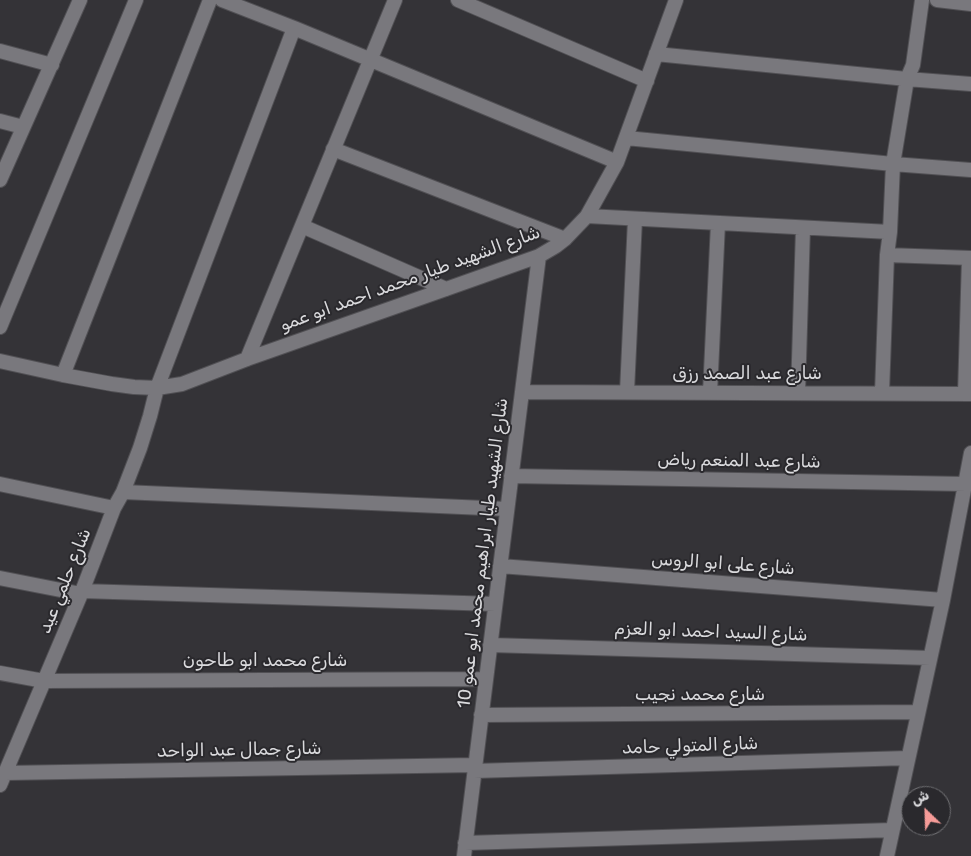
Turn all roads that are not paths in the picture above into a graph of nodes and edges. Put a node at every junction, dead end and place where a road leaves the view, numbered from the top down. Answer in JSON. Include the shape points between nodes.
{"nodes":[{"id":1,"x":136,"y":0,"type":"edge"},
{"id":2,"x":210,"y":0,"type":"edge"},
{"id":3,"x":222,"y":0,"type":"edge"},
{"id":4,"x":395,"y":0,"type":"edge"},
{"id":5,"x":458,"y":0,"type":"edge"},
{"id":6,"x":922,"y":0,"type":"edge"},
{"id":7,"x":937,"y":0,"type":"edge"},
{"id":8,"x":76,"y":1,"type":"edge"},
{"id":9,"x":671,"y":1,"type":"edge"},
{"id":10,"x":971,"y":4,"type":"edge"},
{"id":11,"x":294,"y":28,"type":"junction"},
{"id":12,"x":0,"y":51,"type":"edge"},
{"id":13,"x":656,"y":54,"type":"junction"},
{"id":14,"x":370,"y":59,"type":"junction"},
{"id":15,"x":52,"y":65,"type":"junction"},
{"id":16,"x":907,"y":79,"type":"junction"},
{"id":17,"x":647,"y":81,"type":"junction"},
{"id":18,"x":971,"y":84,"type":"edge"},
{"id":19,"x":0,"y":121,"type":"edge"},
{"id":20,"x":23,"y":127,"type":"junction"},
{"id":21,"x":626,"y":138,"type":"junction"},
{"id":22,"x":333,"y":149,"type":"junction"},
{"id":23,"x":617,"y":162,"type":"junction"},
{"id":24,"x":893,"y":164,"type":"junction"},
{"id":25,"x":971,"y":170,"type":"edge"},
{"id":26,"x":0,"y":180,"type":"edge"},
{"id":27,"x":587,"y":216,"type":"junction"},
{"id":28,"x":635,"y":219,"type":"junction"},
{"id":29,"x":718,"y":223,"type":"junction"},
{"id":30,"x":302,"y":226,"type":"junction"},
{"id":31,"x":802,"y":228,"type":"junction"},
{"id":32,"x":890,"y":232,"type":"junction"},
{"id":33,"x":565,"y":239,"type":"junction"},
{"id":34,"x":887,"y":255,"type":"junction"},
{"id":35,"x":539,"y":256,"type":"junction"},
{"id":36,"x":970,"y":258,"type":"edge"},
{"id":37,"x":446,"y":289,"type":"junction"},
{"id":38,"x":0,"y":326,"type":"edge"},
{"id":39,"x":247,"y":359,"type":"junction"},
{"id":40,"x":0,"y":361,"type":"edge"},
{"id":41,"x":63,"y":375,"type":"junction"},
{"id":42,"x":157,"y":388,"type":"junction"},
{"id":43,"x":522,"y":392,"type":"junction"},
{"id":44,"x":626,"y":392,"type":"junction"},
{"id":45,"x":710,"y":393,"type":"junction"},
{"id":46,"x":798,"y":393,"type":"junction"},
{"id":47,"x":882,"y":393,"type":"junction"},
{"id":48,"x":968,"y":394,"type":"edge"},
{"id":49,"x":971,"y":453,"type":"edge"},
{"id":50,"x":511,"y":476,"type":"junction"},
{"id":51,"x":0,"y":484,"type":"edge"},
{"id":52,"x":966,"y":484,"type":"junction"},
{"id":53,"x":123,"y":492,"type":"junction"},
{"id":54,"x":114,"y":508,"type":"junction"},
{"id":55,"x":507,"y":509,"type":"junction"},
{"id":56,"x":500,"y":566,"type":"junction"},
{"id":57,"x":0,"y":578,"type":"edge"},
{"id":58,"x":81,"y":592,"type":"junction"},
{"id":59,"x":943,"y":600,"type":"junction"},
{"id":60,"x":495,"y":604,"type":"junction"},
{"id":61,"x":490,"y":644,"type":"junction"},
{"id":62,"x":930,"y":658,"type":"junction"},
{"id":63,"x":0,"y":673,"type":"edge"},
{"id":64,"x":486,"y":679,"type":"junction"},
{"id":65,"x":44,"y":681,"type":"junction"},
{"id":66,"x":918,"y":712,"type":"junction"},
{"id":67,"x":481,"y":715,"type":"junction"},
{"id":68,"x":908,"y":758,"type":"junction"},
{"id":69,"x":474,"y":768,"type":"junction"},
{"id":70,"x":1,"y":781,"type":"edge"},
{"id":71,"x":892,"y":830,"type":"junction"},
{"id":72,"x":464,"y":850,"type":"edge"},
{"id":73,"x":886,"y":856,"type":"edge"}],
"edges":[{"from":1,"to":38,"type":"street"},
{"from":2,"to":41,"type":"street"},
{"from":3,"to":11,"type":"street"},
{"from":4,"to":14,"type":"street"},
{"from":5,"to":17,"type":"street"},
{"from":6,"to":16,"type":"street","via":[[913,65]]},
{"from":7,"to":10,"type":"street"},
{"from":8,"to":15,"type":"street"},
{"from":9,"to":13,"type":"street","name":"شارع الشهيد طيار محمد احمد ابو عمو"},
{"from":11,"to":14,"type":"street"},
{"from":11,"to":42,"type":"street","name":"شارع حلمي عيد"},
{"from":12,"to":15,"type":"street"},
{"from":13,"to":16,"type":"street"},
{"from":13,"to":17,"type":"street","name":"شارع الشهيد طيار محمد احمد ابو عمو"},
{"from":14,"to":22,"type":"street"},
{"from":14,"to":23,"type":"street"},
{"from":15,"to":20,"type":"street"},
{"from":16,"to":18,"type":"street"},
{"from":16,"to":24,"type":"street"},
{"from":17,"to":21,"type":"street","name":"شارع الشهيد طيار محمد احمد ابو عمو"},
{"from":19,"to":20,"type":"street"},
{"from":20,"to":26,"type":"street"},
{"from":21,"to":23,"type":"street","name":"شارع الشهيد طيار محمد احمد ابو عمو"},
{"from":21,"to":24,"type":"street"},
{"from":22,"to":30,"type":"street"},
{"from":22,"to":33,"type":"street"},
{"from":23,"to":27,"type":"street","name":"شارع الشهيد طيار محمد احمد ابو عمو"},
{"from":24,"to":25,"type":"street"},
{"from":24,"to":32,"type":"street"},
{"from":27,"to":28,"type":"street"},
{"from":27,"to":33,"type":"street","name":"شارع الشهيد طيار محمد احمد ابو عمو"},
{"from":28,"to":29,"type":"street"},
{"from":28,"to":44,"type":"street"},
{"from":29,"to":31,"type":"street"},
{"from":29,"to":45,"type":"street"},
{"from":30,"to":37,"type":"street"},
{"from":30,"to":39,"type":"street"},
{"from":31,"to":32,"type":"street"},
{"from":31,"to":46,"type":"street"},
{"from":32,"to":34,"type":"street"},
{"from":33,"to":35,"type":"street","name":"شارع الشهيد طيار محمد احمد ابو عمو"},
{"from":34,"to":36,"type":"street"},
{"from":34,"to":47,"type":"street"},
{"from":35,"to":37,"type":"street","name":"شارع الشهيد طيار محمد احمد ابو عمو"},
{"from":35,"to":43,"type":"street","name":"شارع الشهيد طيار ابراهيم محمد ابو عمو 10"},
{"from":36,"to":48,"type":"street"},
{"from":37,"to":39,"type":"street","name":"شارع الشهيد طيار محمد احمد ابو عمو"},
{"from":39,"to":42,"type":"street","name":"شارع الشهيد طيار محمد احمد ابو عمو","via":[[182,384]]},
{"from":40,"to":41,"type":"street","name":"شارع الشهيد طيار محمد احمد ابو عمو"},
{"from":41,"to":42,"type":"street","name":"شارع الشهيد طيار محمد احمد ابو عمو"},
{"from":42,"to":53,"type":"street","name":"شارع حلمي عيد"},
{"from":43,"to":44,"type":"street","name":"شارع عبد الصمد رزق"},
{"from":43,"to":50,"type":"street","name":"شارع الشهيد طيار ابراهيم محمد ابو عمو 10"},
{"from":44,"to":45,"type":"street","name":"شارع عبد الصمد رزق"},
{"from":45,"to":46,"type":"street","name":"شارع عبد الصمد رزق"},
{"from":46,"to":47,"type":"street","name":"شارع عبد الصمد رزق"},
{"from":47,"to":48,"type":"street","name":"شارع عبد الصمد رزق"},
{"from":49,"to":52,"type":"street"},
{"from":50,"to":52,"type":"street","name":"شارع عبد المنعم رياض"},
{"from":50,"to":55,"type":"street","name":"شارع الشهيد طيار ابراهيم محمد ابو عمو 10"},
{"from":51,"to":54,"type":"street"},
{"from":52,"to":59,"type":"street"},
{"from":53,"to":54,"type":"street","name":"شارع حلمي عيد"},
{"from":53,"to":55,"type":"street"},
{"from":54,"to":58,"type":"street","name":"شارع حلمي عيد"},
{"from":55,"to":56,"type":"street","name":"شارع الشهيد طيار ابراهيم محمد ابو عمو 10"},
{"from":56,"to":59,"type":"street","name":"شارع على ابو الروس"},
{"from":56,"to":60,"type":"street","name":"شارع الشهيد طيار ابراهيم محمد ابو عمو 10"},
{"from":57,"to":58,"type":"street"},
{"from":58,"to":60,"type":"street"},
{"from":58,"to":65,"type":"street","name":"شارع حلمي عيد"},
{"from":59,"to":62,"type":"street"},
{"from":60,"to":61,"type":"street","name":"شارع الشهيد طيار ابراهيم محمد ابو عمو 10"},
{"from":61,"to":62,"type":"street","name":"شارع السيد احمد ابو العزم"},
{"from":61,"to":64,"type":"street","name":"شارع الشهيد طيار ابراهيم محمد ابو عمو 10"},
{"from":62,"to":66,"type":"street"},
{"from":63,"to":65,"type":"street","name":"شارع محمد ابو طاحون"},
{"from":64,"to":65,"type":"street","name":"شارع محمد ابو طاحون"},
{"from":64,"to":67,"type":"street","name":"شارع الشهيد طيار ابراهيم محمد ابو عمو 10"},
{"from":65,"to":70,"type":"street","name":"شارع حلمي عيد"},
{"from":66,"to":67,"type":"street","name":"شارع محمد نجيب"},
{"from":66,"to":68,"type":"street"},
{"from":67,"to":69,"type":"street","name":"شارع الشهيد طيار ابراهيم محمد ابو عمو 10"},
{"from":68,"to":69,"type":"street","name":"شارع المتولي حامد"},
{"from":68,"to":71,"type":"street"},
{"from":69,"to":70,"type":"street","name":"شارع جمال عبد الواحد"},
{"from":69,"to":72,"type":"street","name":"شارع الشهيد طيار ابراهيم محمد ابو عمو 10"},
{"from":71,"to":72,"type":"street"},
{"from":71,"to":73,"type":"street"}]}
